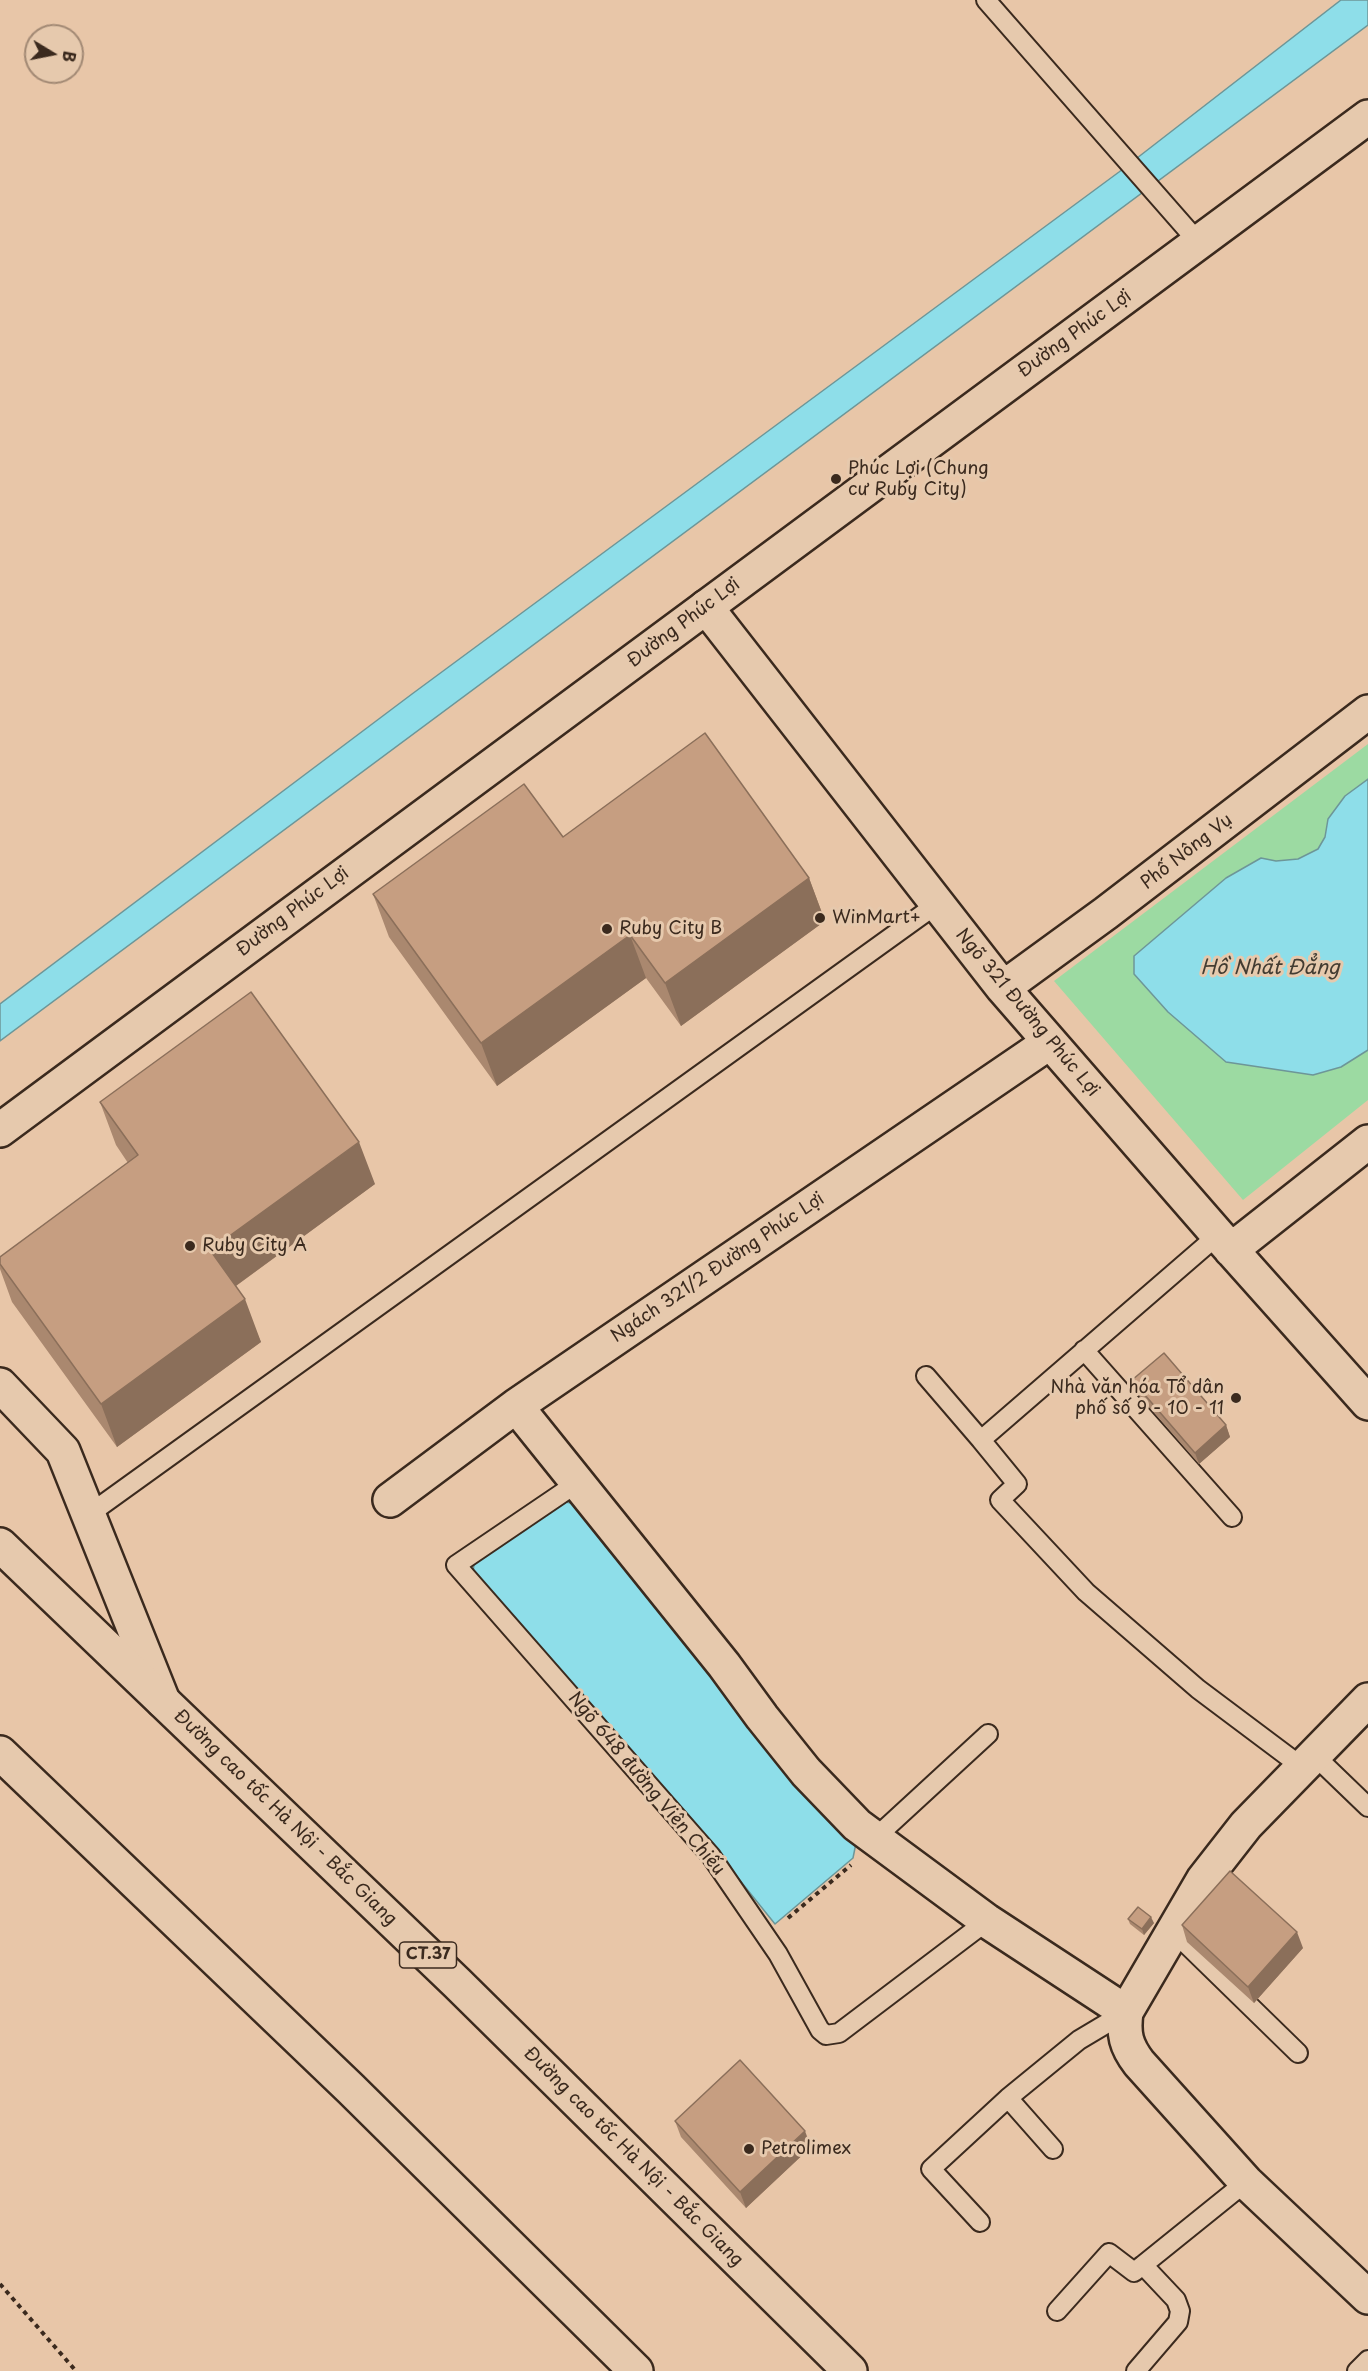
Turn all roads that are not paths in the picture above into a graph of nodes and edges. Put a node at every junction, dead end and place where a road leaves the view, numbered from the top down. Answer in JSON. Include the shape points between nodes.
{"nodes":[{"id":1,"x":986,"y":0,"type":"edge"},
{"id":2,"x":1368,"y":117,"type":"edge"},
{"id":3,"x":1199,"y":243,"type":"junction"},
{"id":4,"x":706,"y":607,"type":"junction"},
{"id":5,"x":1368,"y":712,"type":"edge"},
{"id":6,"x":937,"y":904,"type":"junction"},
{"id":7,"x":1003,"y":988,"type":"junction"},
{"id":8,"x":1050,"y":1042,"type":"junction"},
{"id":9,"x":0,"y":1130,"type":"edge"},
{"id":10,"x":1368,"y":1143,"type":"edge"},
{"id":11,"x":1224,"y":1243,"type":"junction"},
{"id":12,"x":1084,"y":1350,"type":"junction"},
{"id":13,"x":927,"y":1376,"type":"dead end"},
{"id":14,"x":0,"y":1385,"type":"edge"},
{"id":15,"x":1368,"y":1403,"type":"edge"},
{"id":16,"x":516,"y":1406,"type":"junction"},
{"id":17,"x":981,"y":1440,"type":"junction"},
{"id":18,"x":577,"y":1483,"type":"junction"},
{"id":19,"x":390,"y":1500,"type":"dead end"},
{"id":20,"x":88,"y":1515,"type":"junction"},
{"id":21,"x":1232,"y":1517,"type":"dead end"},
{"id":22,"x":0,"y":1545,"type":"edge"},
{"id":23,"x":1368,"y":1700,"type":"edge"},
{"id":24,"x":163,"y":1701,"type":"junction"},
{"id":25,"x":988,"y":1734,"type":"dead end"},
{"id":26,"x":0,"y":1753,"type":"edge"},
{"id":27,"x":1308,"y":1761,"type":"junction"},
{"id":28,"x":1368,"y":1807,"type":"edge"},
{"id":29,"x":877,"y":1840,"type":"junction"},
{"id":30,"x":987,"y":1921,"type":"junction"},
{"id":31,"x":1173,"y":1931,"type":"junction"},
{"id":32,"x":1126,"y":2012,"type":"junction"},
{"id":33,"x":1298,"y":2053,"type":"dead end"},
{"id":34,"x":1008,"y":2098,"type":"junction"},
{"id":35,"x":1053,"y":2149,"type":"dead end"},
{"id":36,"x":1246,"y":2182,"type":"junction"},
{"id":37,"x":980,"y":2222,"type":"dead end"},
{"id":38,"x":1143,"y":2265,"type":"junction"},
{"id":39,"x":1368,"y":2297,"type":"edge"},
{"id":40,"x":1057,"y":2312,"type":"dead end"},
{"id":41,"x":1368,"y":2360,"type":"edge"},
{"id":42,"x":636,"y":2371,"type":"edge"},
{"id":43,"x":850,"y":2371,"type":"edge"},
{"id":44,"x":1136,"y":2371,"type":"edge"},
{"id":45,"x":1357,"y":2371,"type":"edge"}],
"edges":[{"from":1,"to":3,"type":"lane"},
{"from":2,"to":3,"type":"main road","name":"Đường Phúc Lợi"},
{"from":3,"to":4,"type":"main road","name":"Đường Phúc Lợi"},
{"from":4,"to":6,"type":"main road","name":"Ngõ 321 Đường Phúc Lợi"},
{"from":4,"to":9,"type":"main road","name":"Đường Phúc Lợi"},
{"from":5,"to":7,"type":"main road","name":"Phố Nông Vụ"},
{"from":6,"to":7,"type":"main road","name":"Ngõ 321 Đường Phúc Lợi"},
{"from":6,"to":20,"type":"lane"},
{"from":7,"to":8,"type":"main road","name":"Ngõ 321 Đường Phúc Lợi"},
{"from":8,"to":11,"type":"main road","name":"Ngõ 321 Đường Phúc Lợi"},
{"from":8,"to":16,"type":"main road","name":"Ngách 321/2 Đường Phúc Lợi"},
{"from":10,"to":11,"type":"main road"},
{"from":11,"to":12,"type":"lane"},
{"from":11,"to":15,"type":"main road","name":"Ngõ 321 Đường Phúc Lợi"},
{"from":12,"to":17,"type":"lane"},
{"from":12,"to":21,"type":"lane"},
{"from":13,"to":17,"type":"lane"},
{"from":14,"to":20,"type":"main road","via":[[63,1451]]},
{"from":16,"to":18,"type":"main road"},
{"from":16,"to":19,"type":"main road","name":"Ngách 321/2 Đường Phúc Lợi"},
{"from":17,"to":27,"type":"lane","via":[[1017,1484],[1000,1500],[1086,1592],[1198,1689]]},
{"from":18,"to":29,"type":"main road","via":[[806,1772],[857,1825]]},
{"from":18,"to":30,"type":"lane","name":"Ngõ 648 đường Viên Chiếu","via":[[456,1565],[695,1836],[766,1936],[820,2030],[832,2035]]},
{"from":20,"to":24,"type":"main road"},
{"from":22,"to":24,"type":"main road","name":"Đường cao tốc Hà Nội - Bắc Giang","number":"CT.37"},
{"from":23,"to":27,"type":"main road"},
{"from":24,"to":43,"type":"main road","name":"Đường cao tốc Hà Nội - Bắc Giang","number":"CT.37","via":[[448,1974]]},
{"from":25,"to":29,"type":"lane"},
{"from":26,"to":42,"type":"main road","via":[[351,2089]]},
{"from":27,"to":28,"type":"lane"},
{"from":27,"to":31,"type":"main road","via":[[1246,1825],[1221,1868],[1203,1880]]},
{"from":29,"to":30,"type":"main road"},
{"from":30,"to":32,"type":"main road"},
{"from":31,"to":32,"type":"main road"},
{"from":31,"to":33,"type":"lane"},
{"from":32,"to":34,"type":"lane","via":[[1079,2040]]},
{"from":32,"to":36,"type":"main road","via":[[1123,2030],[1128,2049]]},
{"from":34,"to":35,"type":"lane"},
{"from":34,"to":37,"type":"lane","via":[[931,2169]]},
{"from":36,"to":38,"type":"lane"},
{"from":36,"to":39,"type":"main road"},
{"from":38,"to":40,"type":"lane","via":[[1134,2272],[1109,2253]]},
{"from":38,"to":44,"type":"lane","via":[[1176,2300],[1180,2311],[1178,2322]]},
{"from":41,"to":45,"type":"lane"}]}
